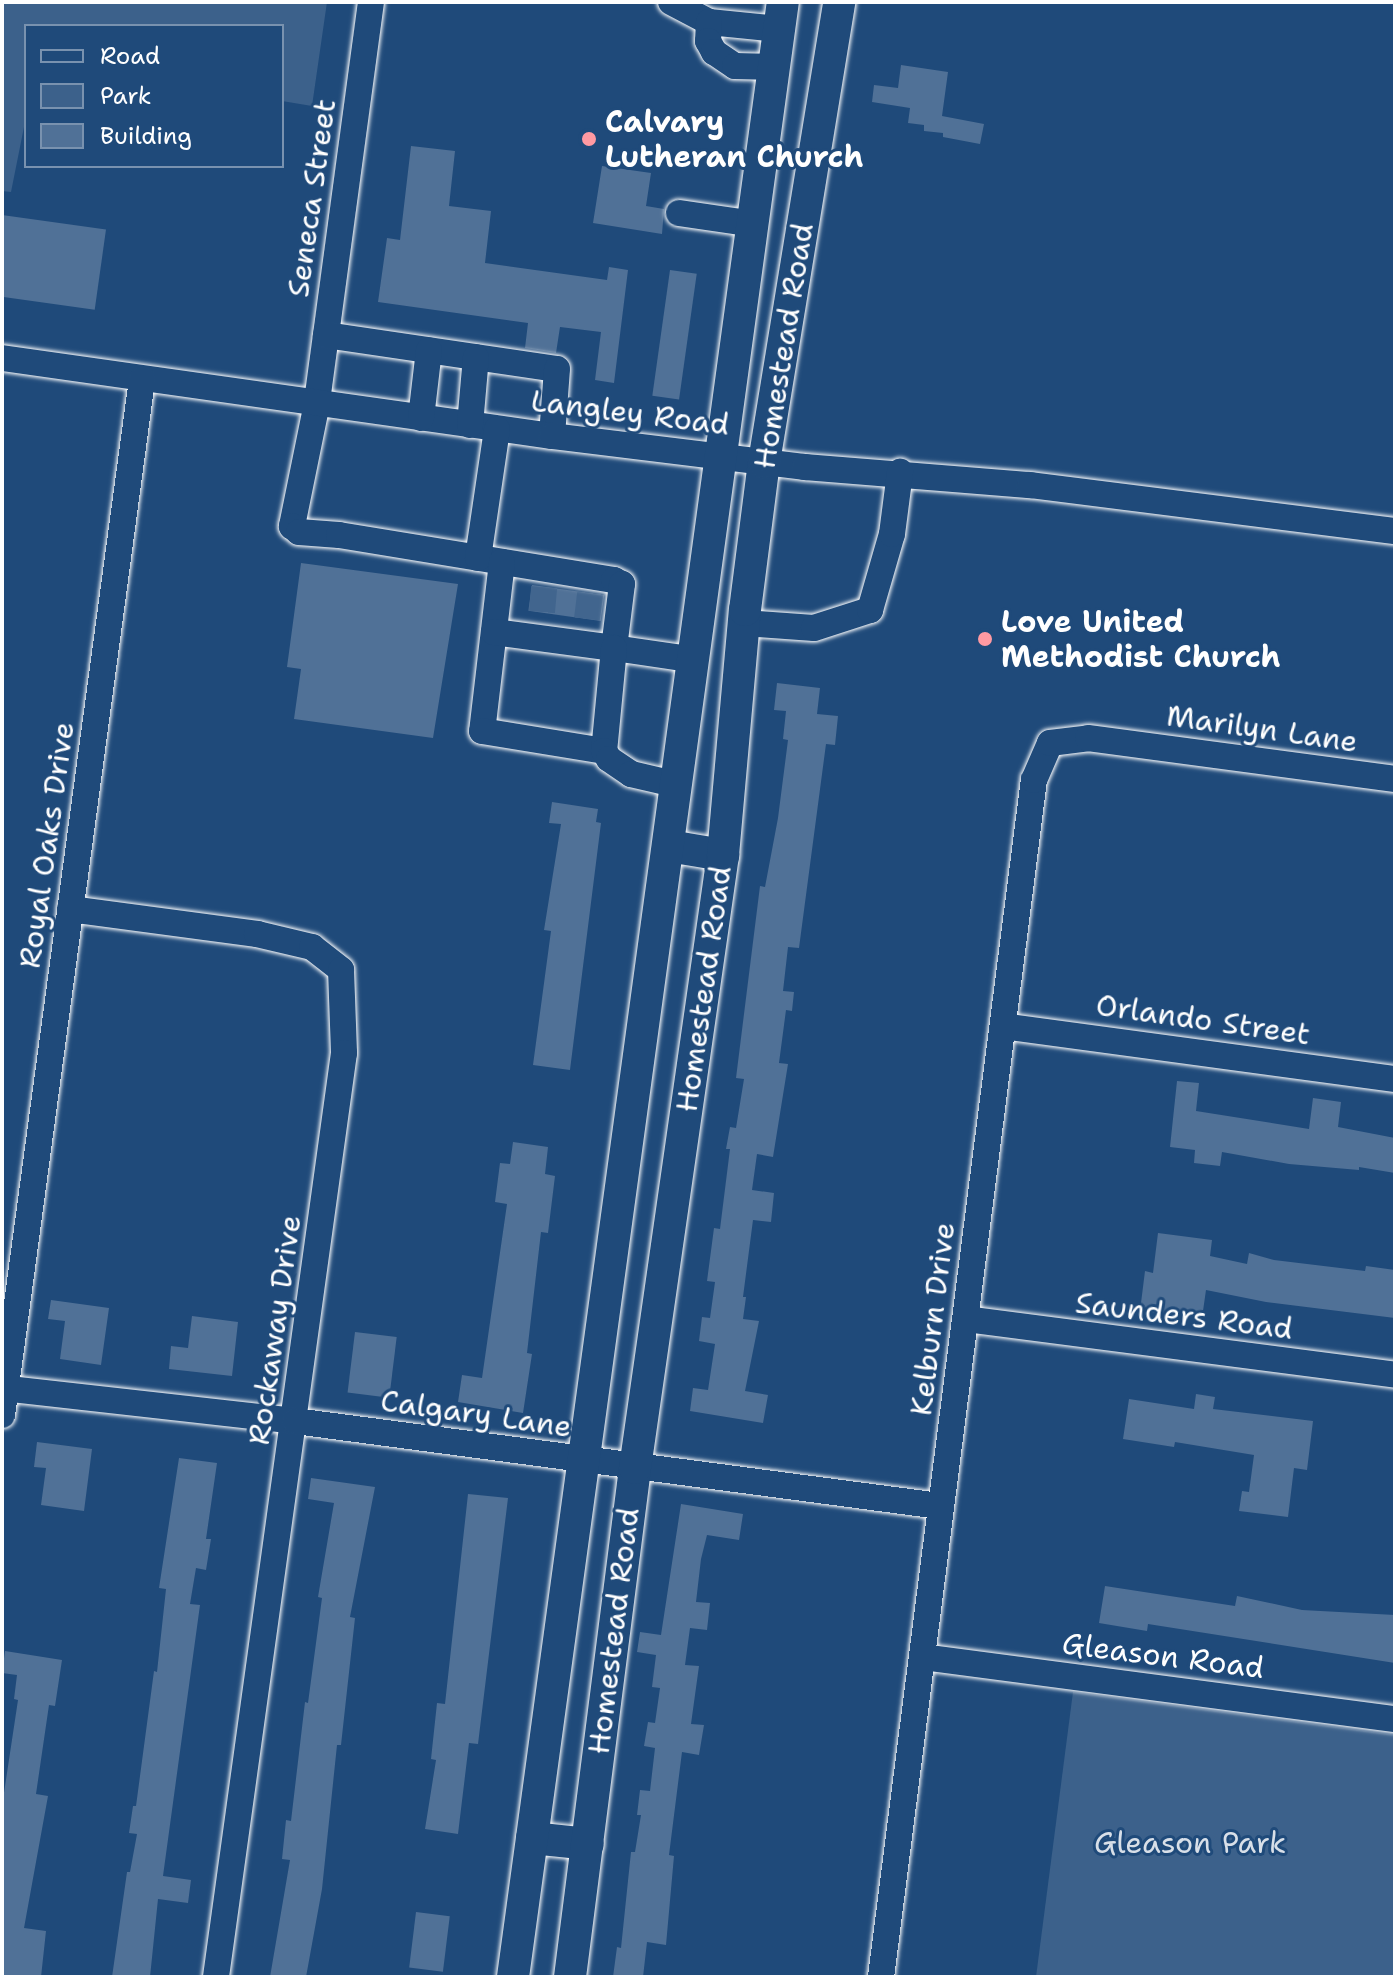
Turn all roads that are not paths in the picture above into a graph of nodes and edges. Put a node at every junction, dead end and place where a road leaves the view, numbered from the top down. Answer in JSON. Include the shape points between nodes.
{"nodes":[{"id":1,"x":371,"y":2,"type":"edge"},
{"id":2,"x":671,"y":2,"type":"edge"},
{"id":3,"x":839,"y":2,"type":"edge"},
{"id":4,"x":781,"y":16,"type":"edge"},
{"id":5,"x":709,"y":22,"type":"junction"},
{"id":6,"x":776,"y":67,"type":"junction"},
{"id":7,"x":830,"y":69,"type":"junction"},
{"id":8,"x":679,"y":213,"type":"dead end"},
{"id":9,"x":754,"y":224,"type":"junction"},
{"id":10,"x":326,"y":335,"type":"junction"},
{"id":11,"x":429,"y":350,"type":"junction"},
{"id":12,"x":476,"y":357,"type":"junction"},
{"id":13,"x":2,"y":358,"type":"edge"},
{"id":14,"x":142,"y":379,"type":"junction"},
{"id":15,"x":317,"y":403,"type":"junction"},
{"id":16,"x":421,"y":418,"type":"junction"},
{"id":17,"x":470,"y":425,"type":"junction"},
{"id":18,"x":497,"y":429,"type":"junction"},
{"id":19,"x":552,"y":436,"type":"junction"},
{"id":20,"x":723,"y":457,"type":"junction"},
{"id":21,"x":764,"y":462,"type":"junction"},
{"id":22,"x":900,"y":472,"type":"junction"},
{"id":23,"x":1395,"y":531,"type":"edge"},
{"id":24,"x":490,"y":560,"type":"junction"},
{"id":25,"x":543,"y":601,"type":"junction"},
{"id":26,"x":588,"y":608,"type":"junction"},
{"id":27,"x":744,"y":623,"type":"junction"},
{"id":28,"x":494,"y":632,"type":"junction"},
{"id":29,"x":614,"y":648,"type":"junction"},
{"id":30,"x":695,"y":660,"type":"junction"},
{"id":31,"x":1120,"y":742,"type":"joint"},
{"id":32,"x":604,"y":751,"type":"junction"},
{"id":33,"x":1395,"y":779,"type":"edge"},
{"id":34,"x":678,"y":785,"type":"junction"},
{"id":35,"x":669,"y":846,"type":"junction"},
{"id":36,"x":723,"y":855,"type":"junction"},
{"id":37,"x":70,"y":909,"type":"junction"},
{"id":38,"x":1003,"y":1026,"type":"junction"},
{"id":39,"x":1395,"y":1079,"type":"edge"},
{"id":40,"x":637,"y":1082,"type":"junction"},
{"id":41,"x":690,"y":1088,"type":"junction"},
{"id":42,"x":966,"y":1319,"type":"junction"},
{"id":43,"x":1395,"y":1375,"type":"edge"},
{"id":44,"x":4,"y":1388,"type":"edge"},
{"id":45,"x":2,"y":1415,"type":"edge"},
{"id":46,"x":295,"y":1421,"type":"junction"},
{"id":47,"x":585,"y":1461,"type":"junction"},
{"id":48,"x":635,"y":1468,"type":"junction"},
{"id":49,"x":940,"y":1506,"type":"junction"},
{"id":50,"x":923,"y":1657,"type":"junction"},
{"id":51,"x":1395,"y":1719,"type":"edge"},
{"id":52,"x":532,"y":1838,"type":"junction"},
{"id":53,"x":588,"y":1844,"type":"junction"},
{"id":54,"x":216,"y":1977,"type":"edge"},
{"id":55,"x":513,"y":1977,"type":"edge"},
{"id":56,"x":570,"y":1977,"type":"edge"},
{"id":57,"x":881,"y":1977,"type":"edge"}],
"edges":[{"from":1,"to":10,"type":"street","name":"Seneca Street"},
{"from":2,"to":5,"type":"street"},
{"from":3,"to":7,"type":"main road","name":"Homestead Road"},
{"from":4,"to":5,"type":"street"},
{"from":4,"to":6,"type":"main road","name":"Homestead Road"},
{"from":5,"to":6,"type":"street","via":[[708,41],[714,52],[735,66]]},
{"from":6,"to":7,"type":"main road"},
{"from":6,"to":9,"type":"main road","name":"Homestead Road"},
{"from":7,"to":21,"type":"main road","name":"Homestead Road"},
{"from":8,"to":9,"type":"street"},
{"from":9,"to":20,"type":"main road","name":"Homestead Road"},
{"from":10,"to":11,"type":"street"},
{"from":10,"to":15,"type":"street","name":"Seneca Street"},
{"from":11,"to":12,"type":"street"},
{"from":11,"to":16,"type":"street"},
{"from":12,"to":17,"type":"street"},
{"from":12,"to":19,"type":"street","via":[[557,369]]},
{"from":13,"to":14,"type":"street","name":"Langley Road"},
{"from":14,"to":15,"type":"street","name":"Langley Road"},
{"from":14,"to":37,"type":"street","name":"Royal Oaks Drive"},
{"from":15,"to":16,"type":"street","name":"Langley Road"},
{"from":15,"to":24,"type":"street","name":"Seneca Street","via":[[292,526],[299,532]]},
{"from":16,"to":17,"type":"street","name":"Langley Road"},
{"from":17,"to":18,"type":"street","name":"Langley Road"},
{"from":18,"to":19,"type":"street","name":"Langley Road"},
{"from":18,"to":24,"type":"street"},
{"from":19,"to":20,"type":"street","name":"Langley Road"},
{"from":20,"to":21,"type":"street","name":"Langley Road"},
{"from":20,"to":30,"type":"main road","name":"Homestead Road"},
{"from":21,"to":22,"type":"street","name":"Langley Road"},
{"from":21,"to":27,"type":"main road","name":"Homestead Road"},
{"from":22,"to":23,"type":"street","name":"Langley Road"},
{"from":22,"to":27,"type":"street","via":[[892,534],[870,610],[814,628]]},
{"from":24,"to":25,"type":"street"},
{"from":24,"to":28,"type":"street"},
{"from":25,"to":26,"type":"street"},
{"from":25,"to":26,"type":"street"},
{"from":25,"to":28,"type":"street"},
{"from":26,"to":29,"type":"street"},
{"from":26,"to":29,"type":"street","via":[[622,584]]},
{"from":27,"to":36,"type":"main road","name":"Homestead Road"},
{"from":28,"to":32,"type":"street","via":[[482,731]]},
{"from":29,"to":30,"type":"street"},
{"from":29,"to":32,"type":"street"},
{"from":30,"to":34,"type":"main road","name":"Homestead Road"},
{"from":31,"to":33,"type":"street","name":"Marilyn Lane"},
{"from":31,"to":38,"type":"street","name":"Kelburn Drive","via":[[1088,738],[1050,743],[1034,780]]},
{"from":32,"to":34,"type":"street","via":[[631,774]]},
{"from":34,"to":35,"type":"main road","name":"Homestead Road"},
{"from":35,"to":36,"type":"main road"},
{"from":35,"to":40,"type":"main road","name":"Homestead Road"},
{"from":36,"to":41,"type":"main road","name":"Homestead Road"},
{"from":37,"to":44,"type":"street","name":"Royal Oaks Drive"},
{"from":37,"to":46,"type":"street","name":"Rockaway Drive","via":[[257,934],[312,947],[341,970],[344,1053]]},
{"from":38,"to":39,"type":"street","name":"Orlando Street"},
{"from":38,"to":42,"type":"street","name":"Kelburn Drive"},
{"from":40,"to":41,"type":"main road"},
{"from":40,"to":47,"type":"main road","name":"Homestead Road"},
{"from":41,"to":48,"type":"main road","name":"Homestead Road"},
{"from":42,"to":43,"type":"street","name":"Saunders Road"},
{"from":42,"to":49,"type":"street","name":"Kelburn Drive"},
{"from":44,"to":45,"type":"street","name":"Royal Oaks Drive"},
{"from":44,"to":46,"type":"street","name":"Calgary Lane"},
{"from":46,"to":47,"type":"street","name":"Calgary Lane"},
{"from":46,"to":54,"type":"street","name":"Rockaway Drive"},
{"from":47,"to":48,"type":"street","name":"Calgary Lane"},
{"from":47,"to":52,"type":"main road","name":"Homestead Road"},
{"from":48,"to":49,"type":"street","name":"Calgary Lane"},
{"from":48,"to":53,"type":"main road","name":"Homestead Road"},
{"from":49,"to":50,"type":"street","name":"Kelburn Drive"},
{"from":50,"to":51,"type":"street","name":"Gleason Road"},
{"from":50,"to":57,"type":"street","name":"Kelburn Drive"},
{"from":52,"to":53,"type":"main road"},
{"from":52,"to":55,"type":"main road","name":"Homestead Road"},
{"from":53,"to":56,"type":"main road","name":"Homestead Road"}]}
